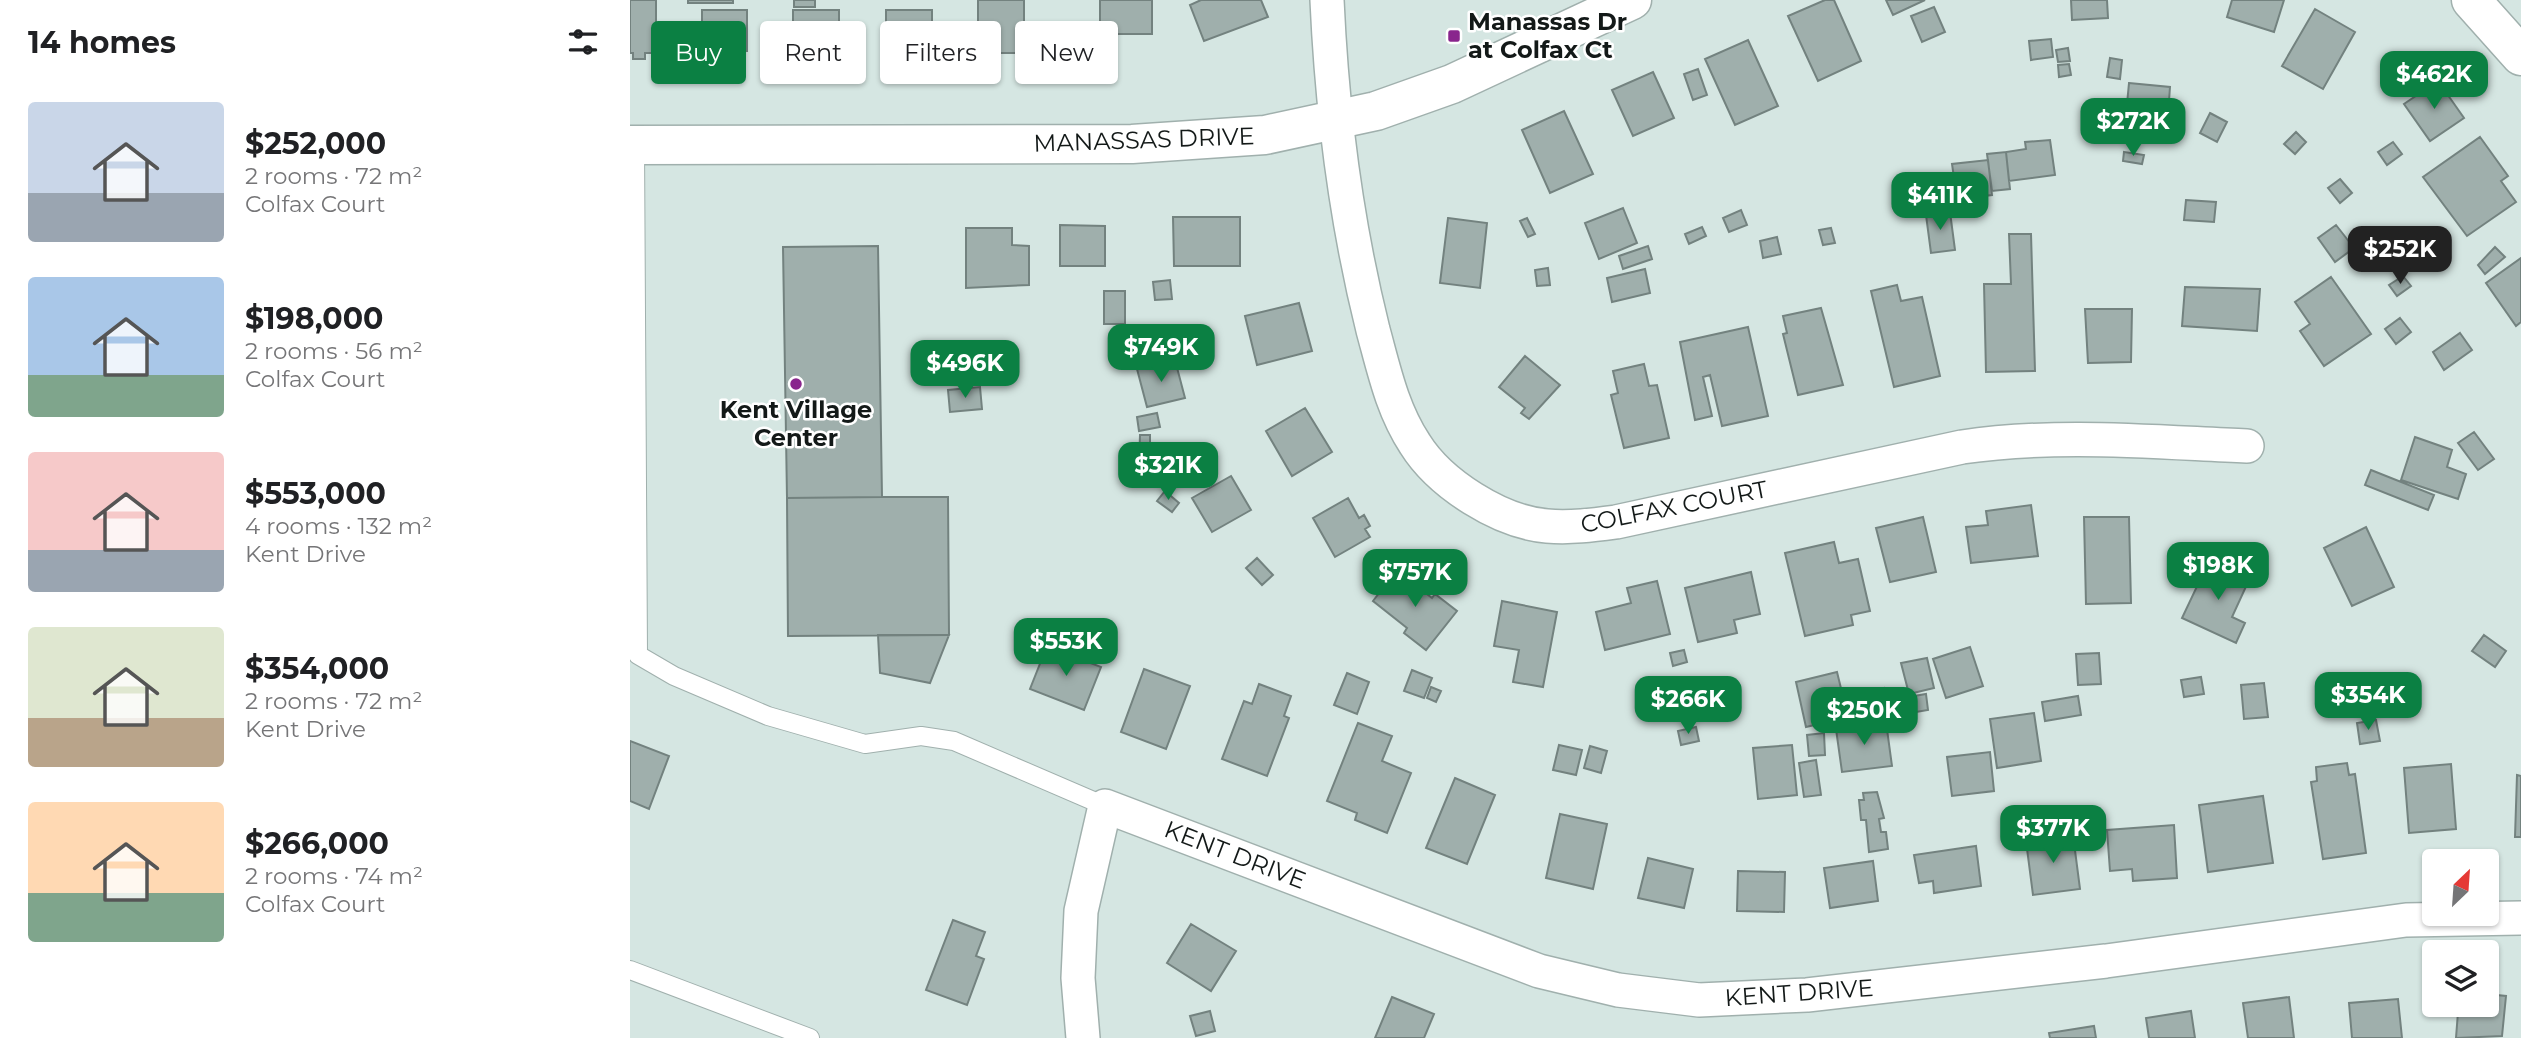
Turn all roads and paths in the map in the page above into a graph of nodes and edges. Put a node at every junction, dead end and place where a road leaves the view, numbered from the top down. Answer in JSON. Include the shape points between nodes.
{"nodes":[{"id":1,"x":1327,"y":0,"type":"edge"},
{"id":2,"x":1632,"y":0,"type":"edge"},
{"id":3,"x":2471,"y":0,"type":"edge"},
{"id":4,"x":2521,"y":55,"type":"edge"},
{"id":5,"x":1335,"y":121,"type":"junction"},
{"id":6,"x":632,"y":145,"type":"edge"},
{"id":7,"x":2247,"y":446,"type":"dead end"},
{"id":8,"x":1105,"y":806,"type":"junction"},
{"id":9,"x":2521,"y":918,"type":"edge"},
{"id":10,"x":630,"y":970,"type":"edge"},
{"id":11,"x":810,"y":1038,"type":"edge"},
{"id":12,"x":1083,"y":1038,"type":"edge"}],
"edges":[{"from":1,"to":5,"type":"street","name":"COLFAX COURT"},
{"from":2,"to":5,"type":"main road","name":"MANASSAS DRIVE","via":[[1452,84]]},
{"from":3,"to":4,"type":"main road"},
{"from":5,"to":6,"type":"main road","name":"MANASSAS DRIVE","via":[[1265,135],[1144,144]]},
{"from":5,"to":7,"type":"street","name":"COLFAX COURT","via":[[1367,304],[1400,418],[1416,447],[1466,493],[1520,519],[1545,526],[1616,522],[2011,439]]},
{"from":6,"to":8,"type":"lane","via":[[638,655],[674,676],[779,720],[865,744],[921,736],[954,741]]},
{"from":8,"to":9,"type":"street","name":"KENT DRIVE","via":[[1539,971],[1618,990],[1699,1000],[1807,995],[2092,963],[2406,920]]},
{"from":8,"to":12,"type":"street","via":[[1081,911],[1078,978]]},
{"from":10,"to":11,"type":"lane"}]}
